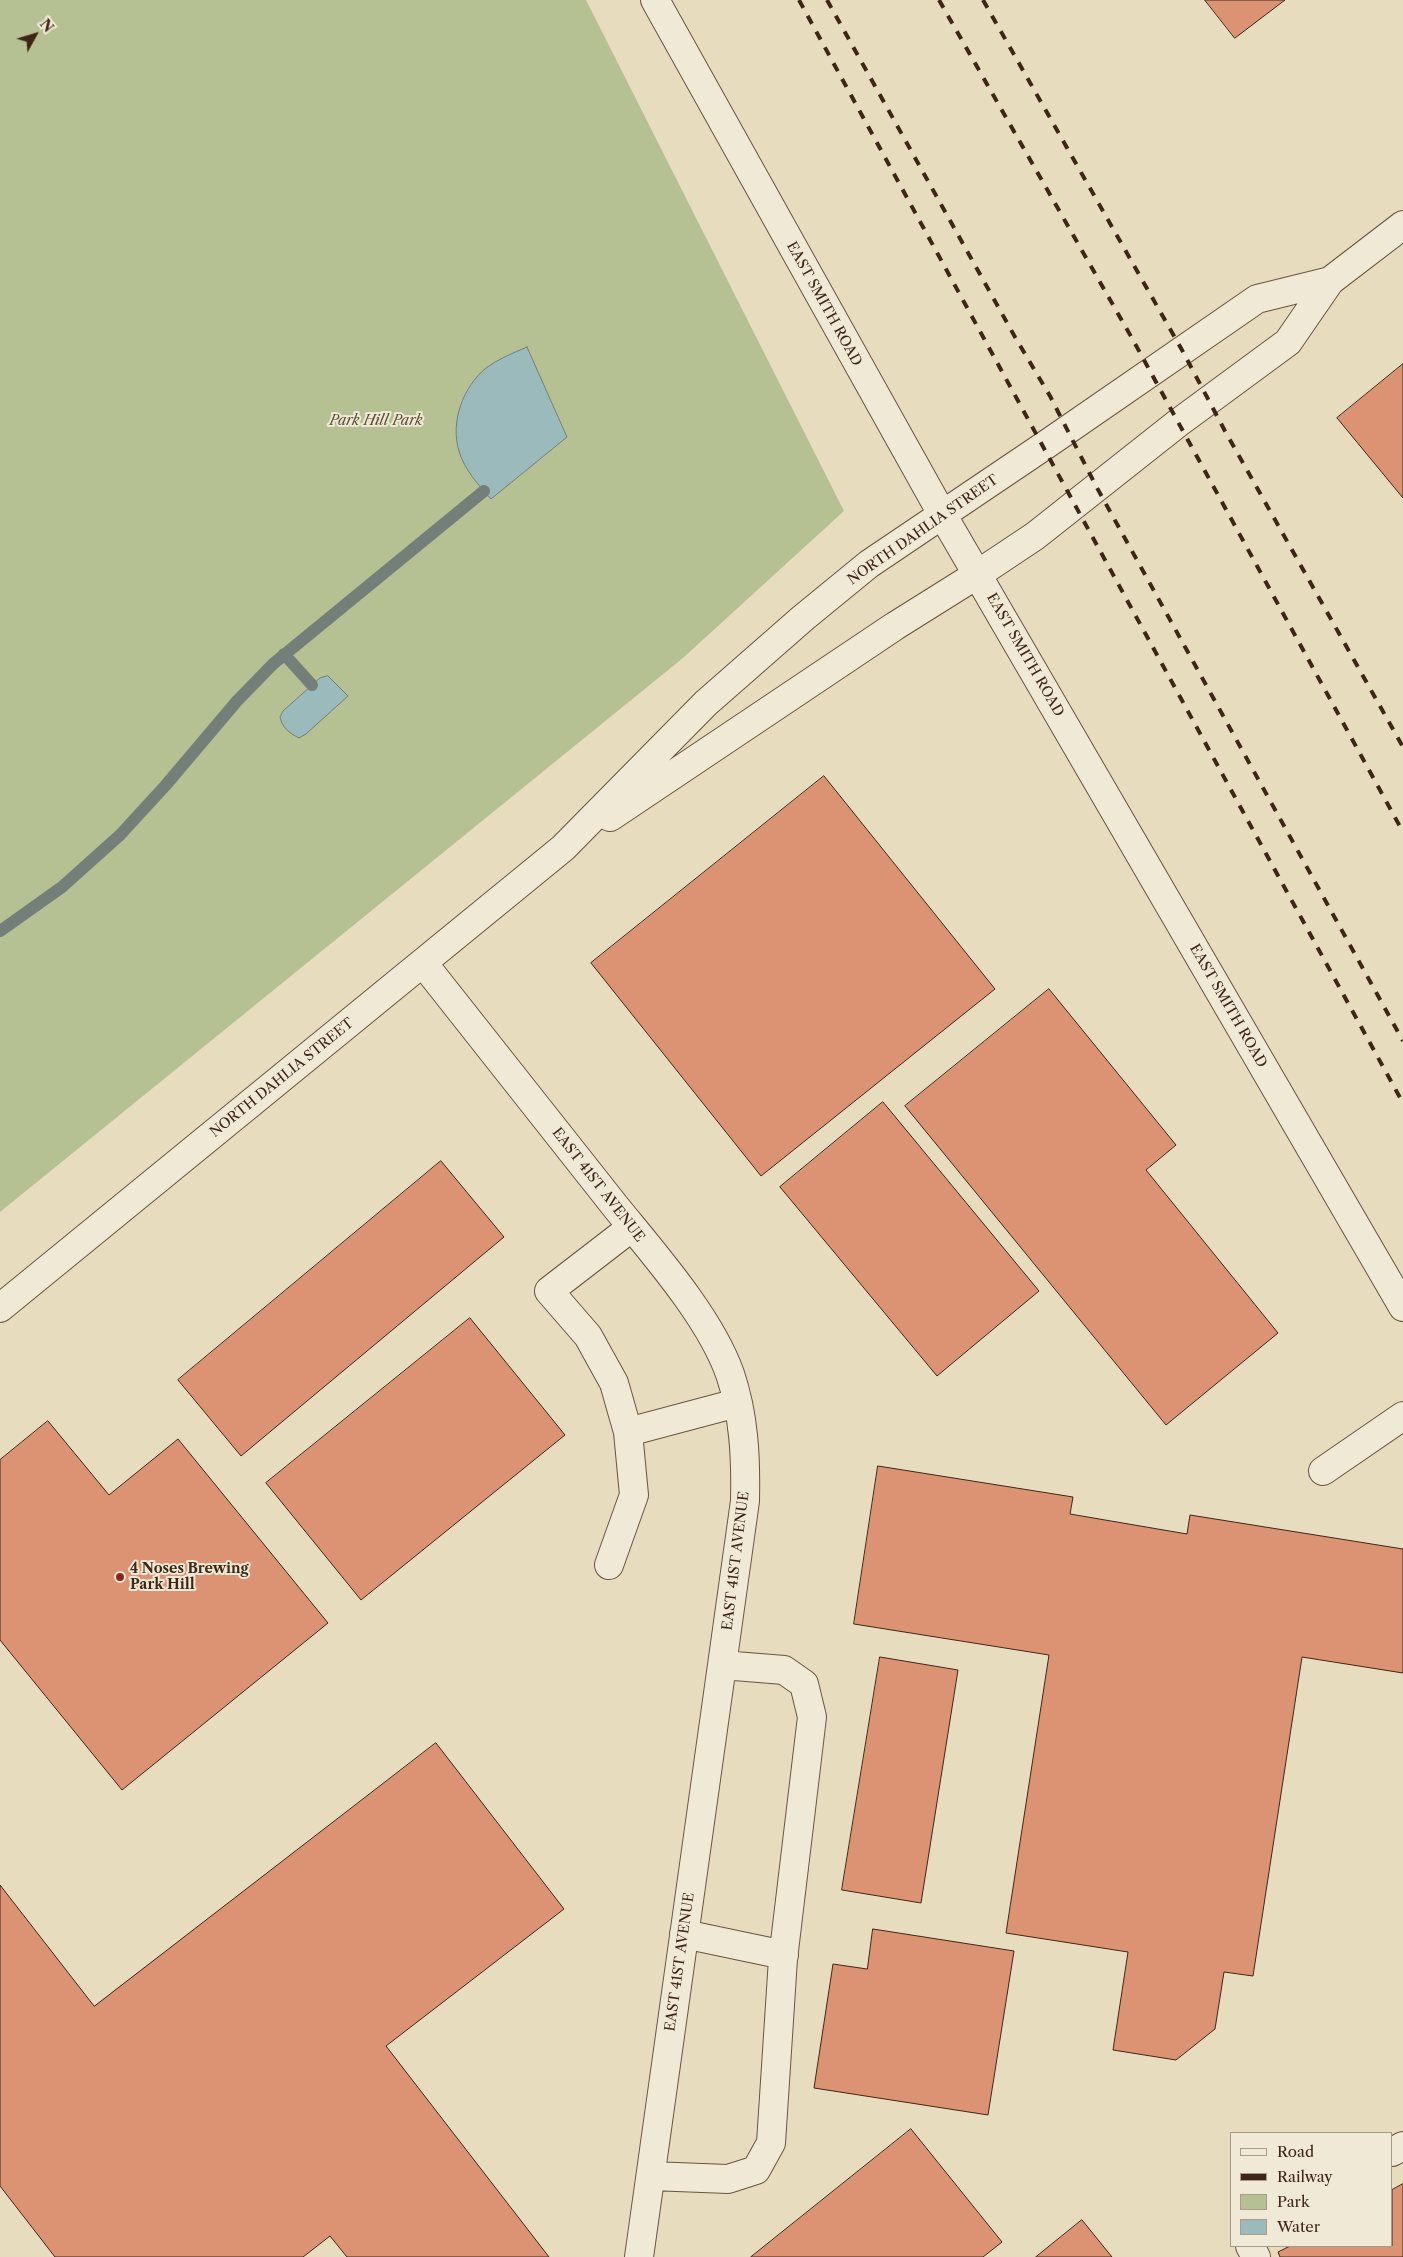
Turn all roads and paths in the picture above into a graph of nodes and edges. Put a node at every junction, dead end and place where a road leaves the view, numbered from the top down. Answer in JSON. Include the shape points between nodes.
{"nodes":[{"id":1,"x":655,"y":0,"type":"edge"},
{"id":2,"x":1403,"y":225,"type":"edge"},
{"id":3,"x":1330,"y":281,"type":"junction"},
{"id":4,"x":942,"y":514,"type":"junction"},
{"id":5,"x":978,"y":574,"type":"junction"},
{"id":6,"x":563,"y":848,"type":"junction"},
{"id":7,"x":423,"y":963,"type":"junction"},
{"id":8,"x":632,"y":1227,"type":"junction"},
{"id":9,"x":1403,"y":1306,"type":"edge"},
{"id":10,"x":0,"y":1308,"type":"edge"},
{"id":11,"x":738,"y":1403,"type":"junction"},
{"id":12,"x":1403,"y":1416,"type":"edge"},
{"id":13,"x":628,"y":1432,"type":"junction"},
{"id":14,"x":1323,"y":1470,"type":"dead end"},
{"id":15,"x":609,"y":1565,"type":"dead end"},
{"id":16,"x":722,"y":1665,"type":"junction"},
{"id":17,"x":684,"y":1934,"type":"junction"},
{"id":18,"x":784,"y":1955,"type":"junction"},
{"id":19,"x":651,"y":2176,"type":"junction"},
{"id":20,"x":639,"y":2257,"type":"edge"}],
"edges":[{"from":1,"to":4,"type":"street","name":"EAST SMITH ROAD"},
{"from":2,"to":3,"type":"street","name":"NORTH DAHLIA STREET"},
{"from":3,"to":4,"type":"street","name":"NORTH DAHLIA STREET","via":[[1257,299]]},
{"from":3,"to":5,"type":"street","name":"NORTH DAHLIA STREET","via":[[1288,342],[1178,423],[1035,536]]},
{"from":4,"to":5,"type":"street","name":"EAST SMITH ROAD"},
{"from":4,"to":6,"type":"street","name":"NORTH DAHLIA STREET","via":[[850,579],[743,671]]},
{"from":5,"to":6,"type":"street","name":"NORTH DAHLIA STREET"},
{"from":5,"to":9,"type":"street","name":"EAST SMITH ROAD"},
{"from":6,"to":7,"type":"street","name":"NORTH DAHLIA STREET"},
{"from":7,"to":8,"type":"street","name":"EAST 41ST AVENUE"},
{"from":7,"to":10,"type":"street","name":"NORTH DAHLIA STREET"},
{"from":8,"to":11,"type":"street","name":"EAST 41ST AVENUE","via":[[708,1329],[729,1373]]},
{"from":8,"to":13,"type":"street","via":[[548,1291],[588,1336],[614,1383]]},
{"from":11,"to":13,"type":"street"},
{"from":11,"to":16,"type":"street","name":"EAST 41ST AVENUE","via":[[746,1461],[746,1501]]},
{"from":12,"to":14,"type":"street"},
{"from":13,"to":15,"type":"street","via":[[634,1495]]},
{"from":16,"to":17,"type":"street","name":"EAST 41ST AVENUE"},
{"from":16,"to":18,"type":"street","via":[[784,1670],[804,1684],[812,1717]]},
{"from":17,"to":18,"type":"street"},
{"from":17,"to":19,"type":"street","name":"EAST 41ST AVENUE"},
{"from":18,"to":19,"type":"street","via":[[771,2143],[756,2170],[728,2179]]},
{"from":19,"to":20,"type":"street","name":"EAST 41ST AVENUE"}]}
